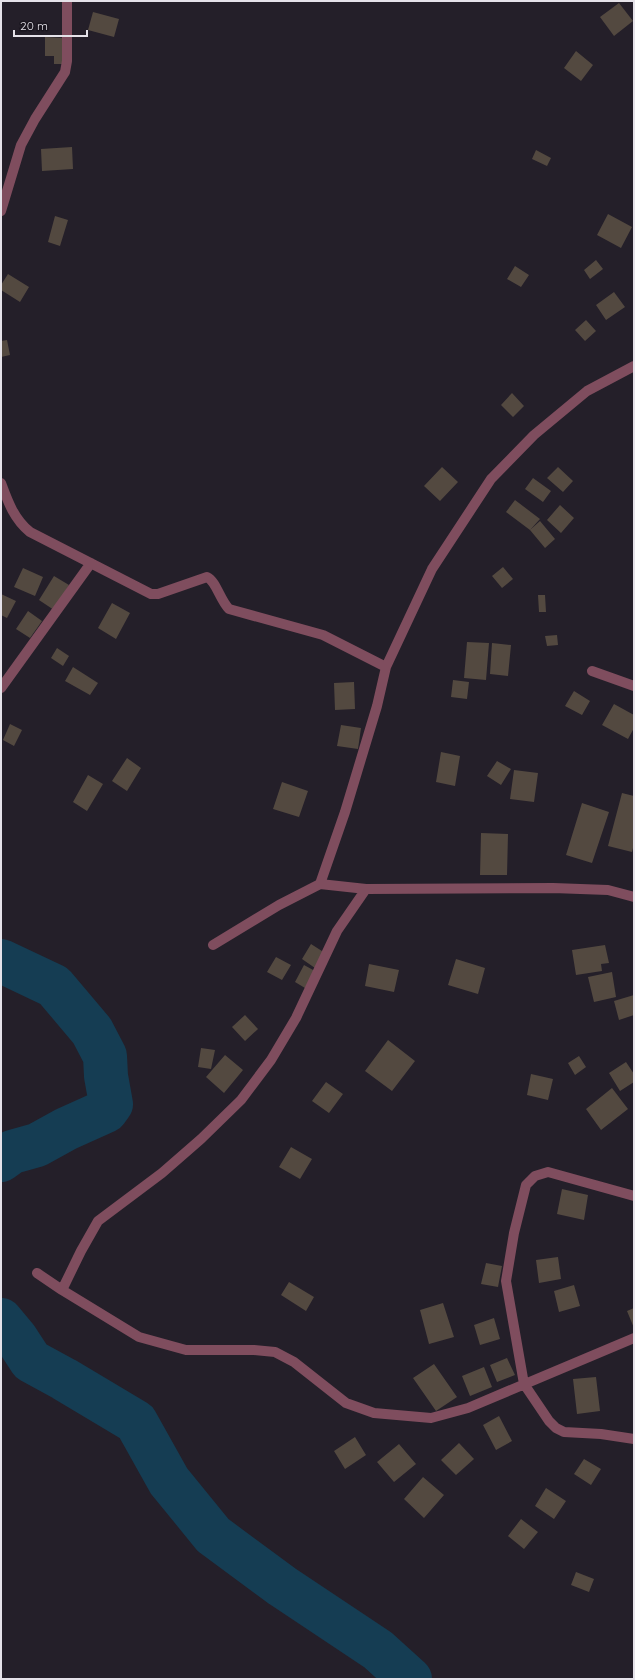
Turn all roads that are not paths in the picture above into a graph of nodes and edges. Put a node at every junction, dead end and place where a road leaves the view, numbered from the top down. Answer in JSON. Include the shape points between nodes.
{"nodes":[{"id":1,"x":67,"y":1,"type":"edge"},
{"id":2,"x":1,"y":211,"type":"edge"},
{"id":3,"x":634,"y":366,"type":"edge"},
{"id":4,"x":1,"y":483,"type":"edge"},
{"id":5,"x":91,"y":564,"type":"junction"},
{"id":6,"x":386,"y":667,"type":"junction"},
{"id":7,"x":592,"y":671,"type":"dead end"},
{"id":8,"x":634,"y":686,"type":"edge"},
{"id":9,"x":1,"y":688,"type":"edge"},
{"id":10,"x":320,"y":884,"type":"junction"},
{"id":11,"x":366,"y":889,"type":"junction"},
{"id":12,"x":634,"y":897,"type":"edge"},
{"id":13,"x":213,"y":946,"type":"dead end"},
{"id":14,"x":634,"y":1196,"type":"edge"},
{"id":15,"x":38,"y":1273,"type":"dead end"},
{"id":16,"x":62,"y":1290,"type":"junction"},
{"id":17,"x":634,"y":1338,"type":"edge"},
{"id":18,"x":524,"y":1384,"type":"junction"},
{"id":19,"x":634,"y":1439,"type":"edge"}],
"edges":[{"from":1,"to":2,"type":"street","via":[[65,72],[21,145]]},
{"from":3,"to":6,"type":"street","via":[[587,391],[534,434],[491,479],[432,570]]},
{"from":4,"to":5,"type":"street","via":[[12,511],[20,523],[30,532]]},
{"from":5,"to":6,"type":"street","via":[[151,594],[158,594],[207,577],[213,582],[229,609],[323,635]]},
{"from":5,"to":9,"type":"street"},
{"from":6,"to":10,"type":"street","via":[[345,812]]},
{"from":7,"to":8,"type":"street"},
{"from":10,"to":11,"type":"street"},
{"from":10,"to":13,"type":"street","via":[[279,905]]},
{"from":11,"to":12,"type":"street","via":[[553,888],[608,890]]},
{"from":11,"to":16,"type":"street","via":[[338,931],[296,1018],[241,1100],[162,1173],[98,1221]]},
{"from":14,"to":18,"type":"street","via":[[548,1172],[535,1176],[526,1185],[506,1281]]},
{"from":15,"to":16,"type":"street"},
{"from":16,"to":18,"type":"street","via":[[139,1337],[186,1350],[275,1352],[294,1362],[346,1403],[374,1414],[431,1418],[468,1408]]},
{"from":17,"to":18,"type":"street"},
{"from":18,"to":19,"type":"street","via":[[549,1421],[564,1432]]}]}
